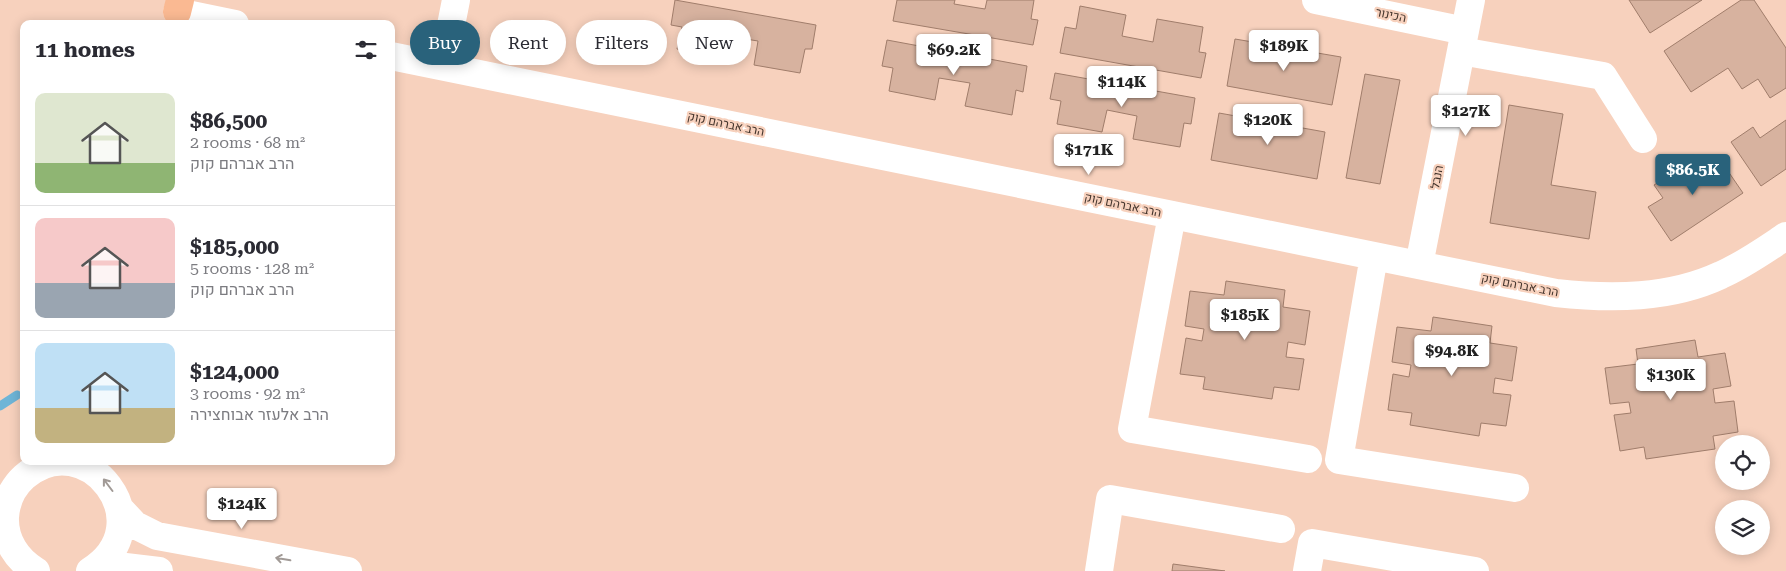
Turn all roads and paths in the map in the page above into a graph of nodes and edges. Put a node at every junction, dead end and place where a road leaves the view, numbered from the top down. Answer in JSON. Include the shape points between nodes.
{"nodes":[{"id":1,"x":456,"y":0,"type":"edge"},
{"id":2,"x":1316,"y":0,"type":"edge"},
{"id":3,"x":1471,"y":0,"type":"edge"},
{"id":4,"x":178,"y":6,"type":"edge"},
{"id":5,"x":222,"y":20,"type":"edge"},
{"id":6,"x":1463,"y":41,"type":"junction"},
{"id":7,"x":395,"y":57,"type":"edge"},
{"id":8,"x":443,"y":66,"type":"junction"},
{"id":9,"x":1643,"y":138,"type":"dead end"},
{"id":10,"x":1172,"y":215,"type":"junction"},
{"id":11,"x":1786,"y":236,"type":"edge"},
{"id":12,"x":1374,"y":256,"type":"junction"},
{"id":13,"x":1419,"y":265,"type":"junction"},
{"id":14,"x":1308,"y":459,"type":"dead end"},
{"id":15,"x":48,"y":465,"type":"edge"},
{"id":16,"x":80,"y":465,"type":"edge"},
{"id":17,"x":1515,"y":488,"type":"dead end"},
{"id":18,"x":120,"y":509,"type":"junction"},
{"id":19,"x":1281,"y":529,"type":"dead end"},
{"id":20,"x":36,"y":571,"type":"edge"},
{"id":21,"x":90,"y":571,"type":"edge"},
{"id":22,"x":159,"y":571,"type":"edge"},
{"id":23,"x":348,"y":571,"type":"edge"},
{"id":24,"x":1099,"y":571,"type":"edge"},
{"id":25,"x":1307,"y":571,"type":"edge"},
{"id":26,"x":1475,"y":571,"type":"edge"}],
"edges":[{"from":1,"to":8,"type":"street"},
{"from":2,"to":6,"type":"street","name":"הכינור"},
{"from":3,"to":6,"type":"street","name":"הנבל"},
{"from":4,"to":5,"type":"street"},
{"from":6,"to":9,"type":"street","name":"הכינור","via":[[1602,76]]},
{"from":6,"to":13,"type":"street","name":"הנבל"},
{"from":7,"to":8,"type":"street","name":"הרב אברהם קוק"},
{"from":8,"to":10,"type":"street","name":"הרב אברהם קוק"},
{"from":10,"to":12,"type":"street","name":"הרב אברהם קוק"},
{"from":10,"to":14,"type":"street","via":[[1132,429]]},
{"from":11,"to":13,"type":"street","name":"הרב אברהם קוק","via":[[1720,276],[1675,290],[1637,296],[1556,293]]},
{"from":12,"to":13,"type":"street","name":"הרב אברהם קוק"},
{"from":12,"to":17,"type":"street","via":[[1339,460]]},
{"from":15,"to":20,"type":"street","one_way":true,"via":[[28,474],[11,494],[5,521],[12,547]]},
{"from":18,"to":16,"type":"street","one_way":true,"via":[[104,478]]},
{"from":18,"to":21,"type":"street","via":[[120,528],[115,546]]},
{"from":23,"to":18,"type":"street","one_way":true,"via":[[157,536],[135,526]]},
{"from":19,"to":24,"type":"street","via":[[1110,499]]},
{"from":21,"to":22,"type":"street","via":[[117,566]]},
{"from":25,"to":26,"type":"street","via":[[1312,542]]}]}
